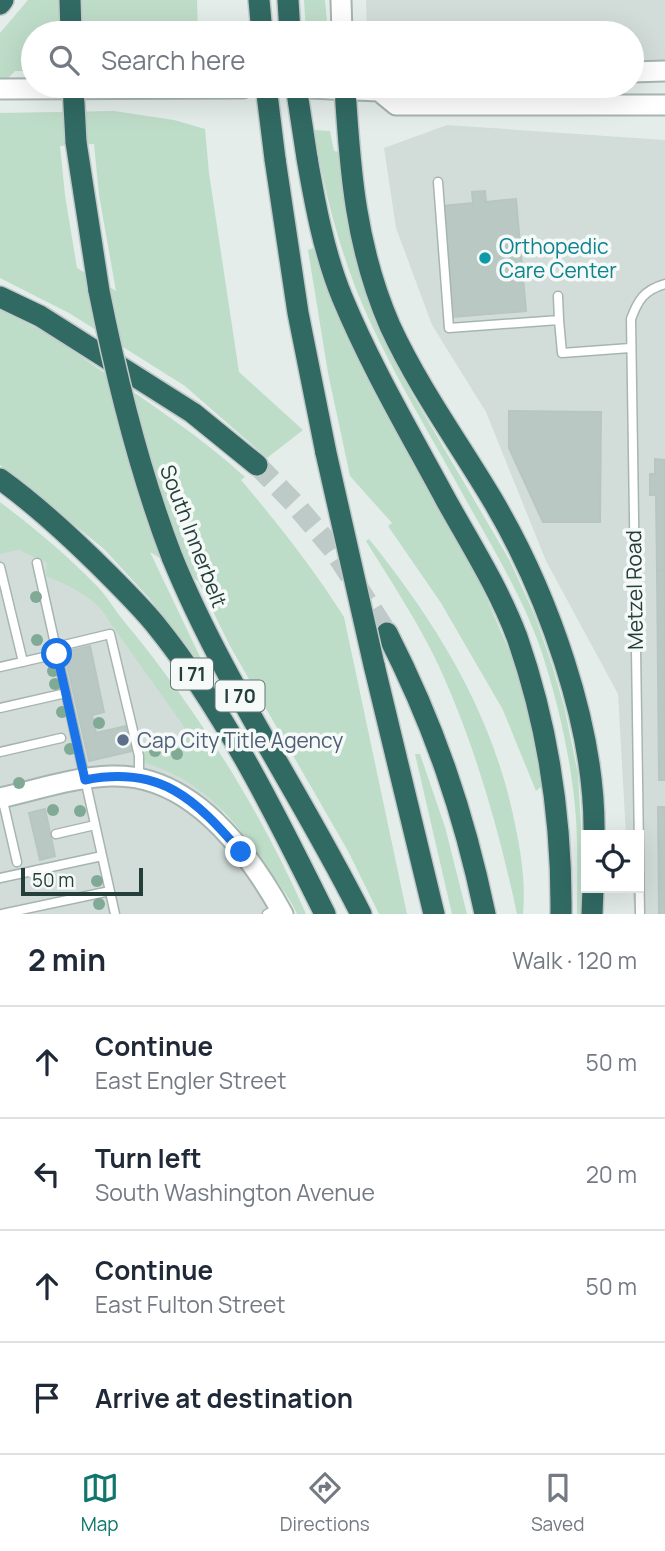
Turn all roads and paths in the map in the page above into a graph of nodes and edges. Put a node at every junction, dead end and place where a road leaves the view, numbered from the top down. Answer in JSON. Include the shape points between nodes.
{"nodes":[{"id":1,"x":70,"y":0,"type":"edge"},
{"id":2,"x":259,"y":0,"type":"edge"},
{"id":3,"x":288,"y":0,"type":"edge"},
{"id":4,"x":341,"y":0,"type":"edge"},
{"id":5,"x":71,"y":21,"type":"edge"},
{"id":6,"x":260,"y":21,"type":"edge"},
{"id":7,"x":290,"y":21,"type":"edge"},
{"id":8,"x":342,"y":21,"type":"edge"},
{"id":9,"x":665,"y":71,"type":"edge"},
{"id":10,"x":644,"y":72,"type":"edge"},
{"id":11,"x":0,"y":89,"type":"edge"},
{"id":12,"x":21,"y":89,"type":"edge"},
{"id":13,"x":74,"y":98,"type":"edge"},
{"id":14,"x":267,"y":98,"type":"edge"},
{"id":15,"x":303,"y":98,"type":"edge"},
{"id":16,"x":346,"y":98,"type":"edge"},
{"id":17,"x":391,"y":98,"type":"edge"},
{"id":18,"x":665,"y":105,"type":"edge"},
{"id":19,"x":438,"y":182,"type":"dead end"},
{"id":20,"x":665,"y":284,"type":"edge"},
{"id":21,"x":558,"y":296,"type":"dead end"},
{"id":22,"x":0,"y":297,"type":"edge"},
{"id":23,"x":559,"y":320,"type":"junction"},
{"id":24,"x":630,"y":348,"type":"junction"},
{"id":25,"x":257,"y":465,"type":"tunnel mouth"},
{"id":26,"x":0,"y":479,"type":"edge"},
{"id":27,"x":37,"y":563,"type":"dead end"},
{"id":28,"x":0,"y":567,"type":"edge"},
{"id":29,"x":387,"y":633,"type":"tunnel mouth"},
{"id":30,"x":57,"y":651,"type":"junction"},
{"id":31,"x":23,"y":662,"type":"junction"},
{"id":32,"x":0,"y":667,"type":"edge"},
{"id":33,"x":66,"y":693,"type":"junction"},
{"id":34,"x":0,"y":708,"type":"edge"},
{"id":35,"x":61,"y":738,"type":"dead end"},
{"id":36,"x":0,"y":752,"type":"edge"},
{"id":37,"x":139,"y":777,"type":"junction"},
{"id":38,"x":85,"y":780,"type":"junction"},
{"id":39,"x":1,"y":796,"type":"edge"},
{"id":40,"x":96,"y":825,"type":"junction"},
{"id":41,"x":594,"y":830,"type":"edge"},
{"id":42,"x":56,"y":834,"type":"dead end"},
{"id":43,"x":103,"y":856,"type":"junction"},
{"id":44,"x":17,"y":862,"type":"dead end"},
{"id":45,"x":0,"y":878,"type":"edge"},
{"id":46,"x":110,"y":891,"type":"junction"},
{"id":47,"x":593,"y":893,"type":"edge"},
{"id":48,"x":276,"y":912,"type":"edge"},
{"id":49,"x":2,"y":914,"type":"edge"},
{"id":50,"x":115,"y":914,"type":"edge"},
{"id":51,"x":326,"y":914,"type":"edge"},
{"id":52,"x":361,"y":914,"type":"edge"},
{"id":53,"x":434,"y":914,"type":"edge"},
{"id":54,"x":485,"y":914,"type":"edge"},
{"id":55,"x":561,"y":914,"type":"edge"},
{"id":56,"x":592,"y":914,"type":"edge"},
{"id":57,"x":640,"y":914,"type":"edge"}],
"edges":[{"from":1,"to":5,"type":"highway"},
{"from":2,"to":6,"type":"highway"},
{"from":3,"to":7,"type":"highway"},
{"from":4,"to":8,"type":"street"},
{"from":9,"to":10,"type":"street"},
{"from":11,"to":12,"type":"street"},
{"from":13,"to":52,"type":"highway","name":"South Innerbelt","number":"I 70","bridge":true,"via":[[83,199],[99,291],[136,450],[172,557],[233,683]]},
{"from":14,"to":53,"type":"highway","bridge":true,"via":[[298,313],[326,453]]},
{"from":15,"to":55,"type":"highway","bridge":true,"via":[[315,203],[341,296],[516,636],[547,747],[557,810]]},
{"from":16,"to":41,"type":"highway","via":[[360,239],[374,286],[409,365],[493,501],[544,608],[572,690],[594,799]]},
{"from":17,"to":18,"type":"street","via":[[396,104]]},
{"from":19,"to":23,"type":"lane","via":[[449,328]]},
{"from":20,"to":24,"type":"lane","name":"Metzel Road","via":[[638,300],[631,319]]},
{"from":21,"to":23,"type":"lane"},
{"from":22,"to":25,"type":"highway","via":[[40,316],[157,389]]},
{"from":23,"to":24,"type":"lane","via":[[562,353]]},
{"from":24,"to":57,"type":"lane","name":"Metzel Road"},
{"from":26,"to":51,"type":"highway","number":"I 71","via":[[76,542],[155,624],[238,749]]},
{"from":27,"to":30,"type":"lane"},
{"from":28,"to":31,"type":"lane"},
{"from":29,"to":54,"type":"highway","via":[[438,744],[461,812]]},
{"from":30,"to":31,"type":"lane"},
{"from":30,"to":33,"type":"lane"},
{"from":30,"to":37,"type":"lane","via":[[110,634],[139,756]]},
{"from":31,"to":32,"type":"lane"},
{"from":33,"to":34,"type":"lane"},
{"from":33,"to":38,"type":"lane"},
{"from":35,"to":36,"type":"lane"},
{"from":37,"to":38,"type":"street"},
{"from":37,"to":48,"type":"street","via":[[168,786],[194,802],[241,852]]},
{"from":38,"to":39,"type":"street"},
{"from":38,"to":40,"type":"lane"},
{"from":39,"to":44,"type":"lane"},
{"from":40,"to":42,"type":"lane"},
{"from":40,"to":43,"type":"lane"},
{"from":43,"to":45,"type":"lane"},
{"from":43,"to":46,"type":"lane"},
{"from":46,"to":49,"type":"lane"},
{"from":46,"to":50,"type":"lane"},
{"from":47,"to":56,"type":"highway"}]}
